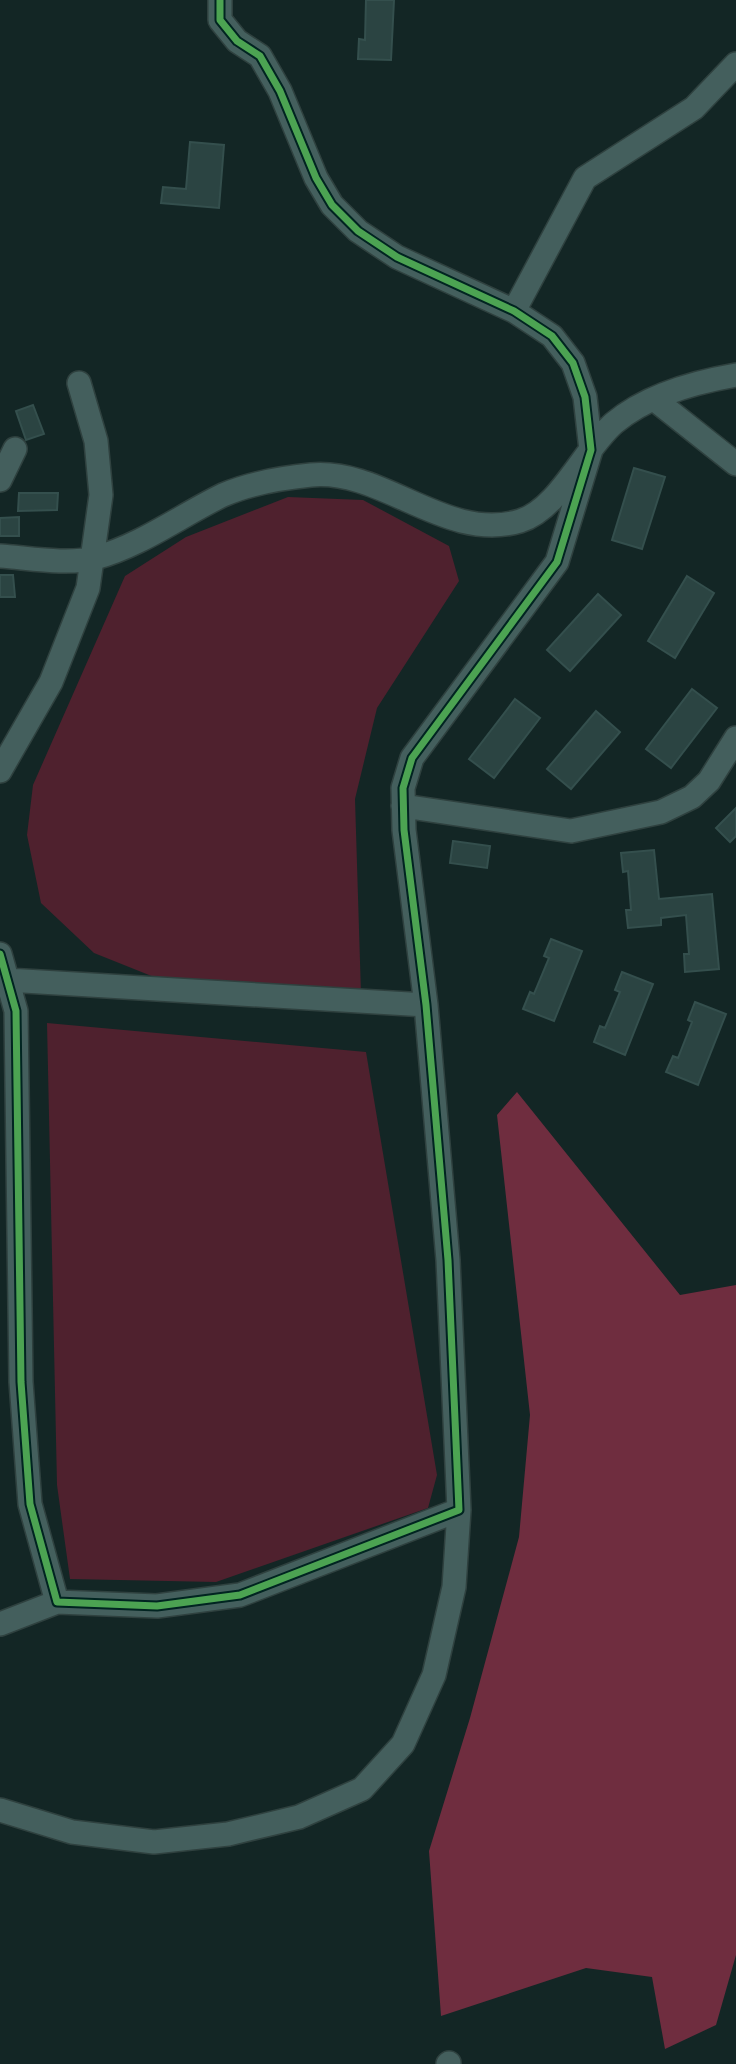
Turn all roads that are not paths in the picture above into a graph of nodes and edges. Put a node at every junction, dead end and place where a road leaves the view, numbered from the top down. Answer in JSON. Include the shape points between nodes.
{"nodes":[{"id":1,"x":220,"y":0,"type":"edge"},
{"id":2,"x":736,"y":64,"type":"edge"},
{"id":3,"x":514,"y":311,"type":"junction"},
{"id":4,"x":736,"y":375,"type":"edge"},
{"id":5,"x":79,"y":383,"type":"dead end"},
{"id":6,"x":654,"y":399,"type":"junction"},
{"id":7,"x":15,"y":449,"type":"dead end"},
{"id":8,"x":591,"y":450,"type":"junction"},
{"id":9,"x":736,"y":464,"type":"edge"},
{"id":10,"x":0,"y":480,"type":"edge"},
{"id":11,"x":0,"y":556,"type":"edge"},
{"id":12,"x":92,"y":559,"type":"junction"},
{"id":13,"x":736,"y":738,"type":"edge"},
{"id":14,"x":0,"y":771,"type":"edge"},
{"id":15,"x":403,"y":806,"type":"junction"},
{"id":16,"x":0,"y":954,"type":"edge"},
{"id":17,"x":7,"y":980,"type":"junction"},
{"id":18,"x":426,"y":1005,"type":"junction"},
{"id":19,"x":459,"y":1510,"type":"junction"},
{"id":20,"x":57,"y":1602,"type":"junction"},
{"id":21,"x":0,"y":1624,"type":"edge"},
{"id":22,"x":0,"y":1810,"type":"edge"}],
"edges":[{"from":1,"to":3,"type":"street","via":[[220,20],[237,41],[260,56],[332,205],[358,231],[397,257]]},
{"from":2,"to":3,"type":"street","via":[[694,108],[586,178]]},
{"from":3,"to":8,"type":"street","via":[[552,336],[573,363],[585,397]]},
{"from":4,"to":6,"type":"street"},
{"from":5,"to":12,"type":"street","via":[[96,441],[101,495]]},
{"from":6,"to":8,"type":"street","via":[[614,423]]},
{"from":6,"to":9,"type":"street"},
{"from":7,"to":10,"type":"street"},
{"from":8,"to":12,"type":"street","via":[[541,510],[519,521],[486,524],[446,517],[356,481],[314,475],[263,482],[225,494],[121,550]]},
{"from":8,"to":15,"type":"street","via":[[557,562],[412,758]]},
{"from":11,"to":12,"type":"street"},
{"from":12,"to":14,"type":"street","via":[[88,588],[51,682]]},
{"from":13,"to":15,"type":"street","via":[[709,781],[692,797],[662,812],[595,826],[554,830]]},
{"from":15,"to":18,"type":"street"},
{"from":16,"to":17,"type":"street"},
{"from":17,"to":18,"type":"street"},
{"from":17,"to":20,"type":"street","via":[[16,1012],[21,1382],[30,1504]]},
{"from":18,"to":19,"type":"street","via":[[448,1260]]},
{"from":19,"to":20,"type":"street","via":[[240,1595],[158,1606]]},
{"from":19,"to":22,"type":"street","via":[[454,1587],[434,1675],[402,1744],[362,1789],[299,1817],[228,1834],[154,1842],[72,1832]]},
{"from":20,"to":21,"type":"street"}]}
